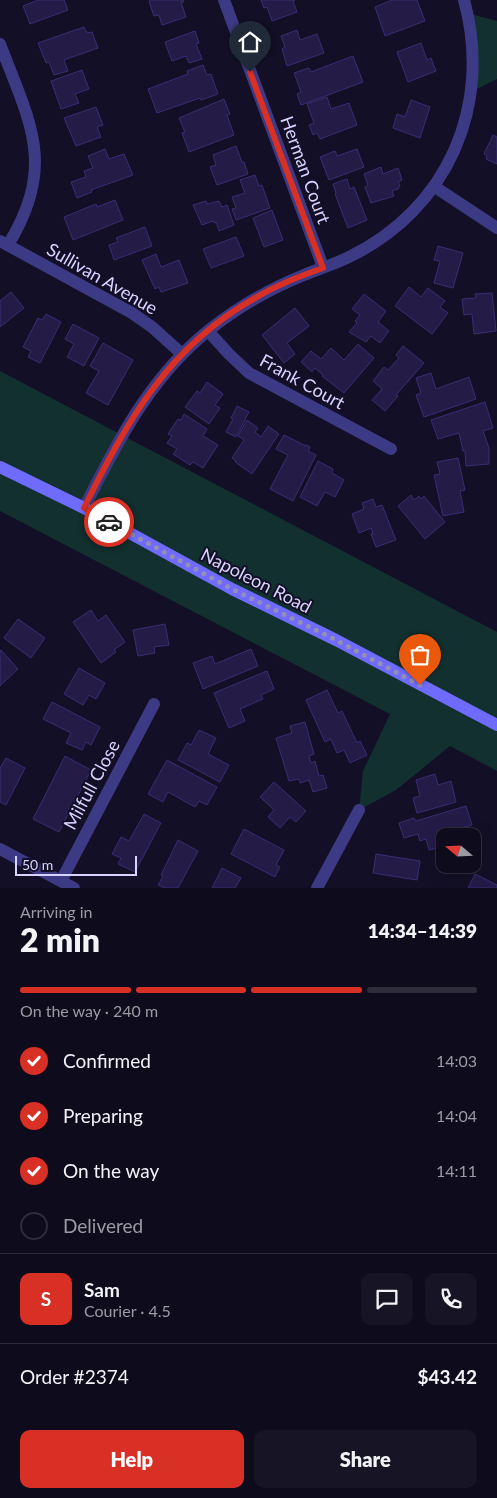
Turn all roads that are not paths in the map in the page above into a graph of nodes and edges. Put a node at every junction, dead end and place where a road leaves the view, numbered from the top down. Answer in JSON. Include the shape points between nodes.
{"nodes":[{"id":1,"x":224,"y":0,"type":"edge"},
{"id":2,"x":464,"y":0,"type":"edge"},
{"id":3,"x":0,"y":44,"type":"edge"},
{"id":4,"x":435,"y":187,"type":"junction"},
{"id":5,"x":497,"y":228,"type":"edge"},
{"id":6,"x":4,"y":243,"type":"edge"},
{"id":7,"x":323,"y":268,"type":"junction"},
{"id":8,"x":208,"y":331,"type":"junction"},
{"id":9,"x":182,"y":354,"type":"junction"},
{"id":10,"x":391,"y":449,"type":"dead end"},
{"id":11,"x":0,"y":467,"type":"edge"},
{"id":12,"x":84,"y":508,"type":"junction"},
{"id":13,"x":154,"y":704,"type":"dead end"},
{"id":14,"x":497,"y":726,"type":"edge"},
{"id":15,"x":359,"y":810,"type":"dead end"},
{"id":16,"x":0,"y":849,"type":"edge"},
{"id":17,"x":61,"y":881,"type":"junction"},
{"id":18,"x":74,"y":888,"type":"edge"},
{"id":19,"x":317,"y":888,"type":"edge"}],
"edges":[{"from":1,"to":7,"type":"street","name":"Herman Court"},
{"from":2,"to":4,"type":"street","via":[[473,48],[471,92],[459,140]]},
{"from":3,"to":6,"type":"street","via":[[30,124],[36,163],[22,223]]},
{"from":4,"to":5,"type":"street"},
{"from":4,"to":7,"type":"street","via":[[383,237],[348,258]]},
{"from":6,"to":9,"type":"street","name":"Sullivan Avenue","via":[[132,313],[152,326]]},
{"from":7,"to":8,"type":"street","via":[[257,296]]},
{"from":8,"to":9,"type":"street"},
{"from":8,"to":10,"type":"street","name":"Frank Court","via":[[239,365],[254,376]]},
{"from":9,"to":12,"type":"street","via":[[132,417]]},
{"from":11,"to":12,"type":"main road","name":"Napoleon Road"},
{"from":12,"to":14,"type":"main road","name":"Napoleon Road","via":[[232,589]]},
{"from":13,"to":17,"type":"street","name":"Milfull Close"},
{"from":15,"to":19,"type":"street"},
{"from":16,"to":17,"type":"street"},
{"from":17,"to":18,"type":"street"}]}
